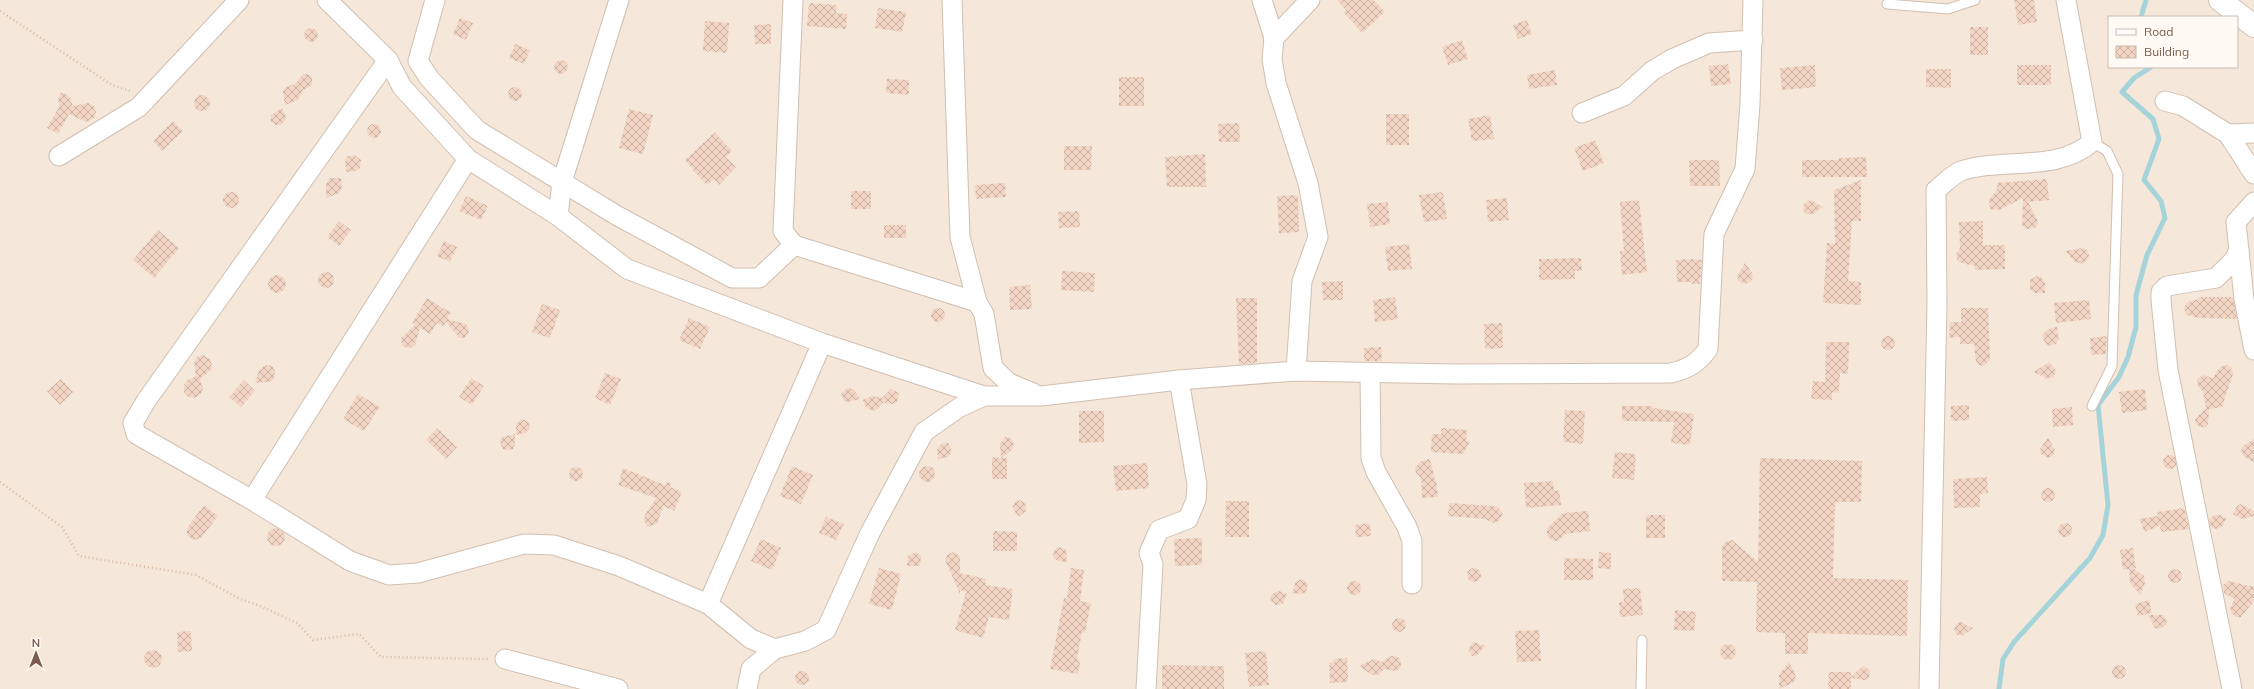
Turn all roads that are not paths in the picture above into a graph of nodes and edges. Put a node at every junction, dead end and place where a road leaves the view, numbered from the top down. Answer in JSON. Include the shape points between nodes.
{"nodes":[{"id":1,"x":239,"y":0,"type":"edge"},
{"id":2,"x":327,"y":0,"type":"edge"},
{"id":3,"x":435,"y":0,"type":"edge"},
{"id":4,"x":619,"y":0,"type":"edge"},
{"id":5,"x":793,"y":0,"type":"edge"},
{"id":6,"x":952,"y":0,"type":"edge"},
{"id":7,"x":1262,"y":0,"type":"edge"},
{"id":8,"x":1310,"y":0,"type":"edge"},
{"id":9,"x":1753,"y":0,"type":"edge"},
{"id":10,"x":1975,"y":0,"type":"edge"},
{"id":11,"x":2066,"y":0,"type":"edge"},
{"id":12,"x":2220,"y":0,"type":"edge"},
{"id":13,"x":1887,"y":4,"type":"dead end"},
{"id":14,"x":2254,"y":26,"type":"edge"},
{"id":15,"x":1274,"y":38,"type":"junction"},
{"id":16,"x":1753,"y":40,"type":"junction"},
{"id":17,"x":388,"y":60,"type":"junction"},
{"id":18,"x":2165,"y":102,"type":"dead end"},
{"id":19,"x":1582,"y":113,"type":"dead end"},
{"id":20,"x":2254,"y":133,"type":"edge"},
{"id":21,"x":2228,"y":134,"type":"junction"},
{"id":22,"x":2092,"y":142,"type":"junction"},
{"id":23,"x":59,"y":156,"type":"dead end"},
{"id":24,"x":468,"y":159,"type":"junction"},
{"id":25,"x":2254,"y":174,"type":"edge"},
{"id":26,"x":562,"y":182,"type":"junction"},
{"id":27,"x":2254,"y":202,"type":"edge"},
{"id":28,"x":558,"y":216,"type":"junction"},
{"id":29,"x":794,"y":245,"type":"junction"},
{"id":30,"x":2239,"y":250,"type":"junction"},
{"id":31,"x":977,"y":302,"type":"junction"},
{"id":32,"x":822,"y":342,"type":"junction"},
{"id":33,"x":2254,"y":350,"type":"edge"},
{"id":34,"x":1296,"y":371,"type":"junction"},
{"id":35,"x":1370,"y":373,"type":"junction"},
{"id":36,"x":1179,"y":380,"type":"junction"},
{"id":37,"x":984,"y":396,"type":"junction"},
{"id":38,"x":1041,"y":396,"type":"junction"},
{"id":39,"x":2092,"y":406,"type":"dead end"},
{"id":40,"x":252,"y":500,"type":"junction"},
{"id":41,"x":1412,"y":584,"type":"dead end"},
{"id":42,"x":708,"y":604,"type":"junction"},
{"id":43,"x":1642,"y":640,"type":"dead end"},
{"id":44,"x":775,"y":649,"type":"junction"},
{"id":45,"x":505,"y":659,"type":"road end"},
{"id":46,"x":618,"y":689,"type":"edge"},
{"id":47,"x":747,"y":689,"type":"edge"},
{"id":48,"x":1146,"y":689,"type":"edge"},
{"id":49,"x":1641,"y":689,"type":"edge"},
{"id":50,"x":1929,"y":689,"type":"edge"},
{"id":51,"x":2232,"y":689,"type":"edge"}],
"edges":[{"from":1,"to":23,"type":"street","via":[[140,107]]},
{"from":2,"to":17,"type":"street"},
{"from":3,"to":26,"type":"street","via":[[418,61],[429,78],[477,130]]},
{"from":4,"to":26,"type":"street"},
{"from":5,"to":29,"type":"street","via":[[784,231]]},
{"from":6,"to":31,"type":"street","via":[[960,237]]},
{"from":7,"to":15,"type":"street"},
{"from":8,"to":15,"type":"street"},
{"from":9,"to":16,"type":"street"},
{"from":10,"to":13,"type":"lane","via":[[1948,8]]},
{"from":11,"to":22,"type":"street"},
{"from":12,"to":14,"type":"main road"},
{"from":15,"to":34,"type":"street","via":[[1272,59],[1276,83],[1308,183],[1318,237],[1302,281]]},
{"from":16,"to":19,"type":"street","via":[[1709,43],[1678,56],[1652,71],[1624,96]]},
{"from":16,"to":35,"type":"street","via":[[1745,169],[1714,234],[1708,349],[1700,360],[1686,369],[1671,373]]},
{"from":17,"to":24,"type":"street","via":[[402,87]]},
{"from":17,"to":40,"type":"street","via":[[146,401],[133,423],[136,434],[151,444]]},
{"from":18,"to":21,"type":"street","via":[[2183,106]]},
{"from":20,"to":21,"type":"street"},
{"from":21,"to":25,"type":"street"},
{"from":22,"to":39,"type":"lane","via":[[2107,151],[2118,174],[2112,366]]},
{"from":22,"to":50,"type":"street","via":[[2082,151],[2062,159],[1997,165],[1960,172],[1936,190],[1937,311]]},
{"from":24,"to":28,"type":"street"},
{"from":24,"to":40,"type":"street"},
{"from":26,"to":28,"type":"street"},
{"from":26,"to":29,"type":"street","via":[[623,219],[732,278],[760,278]]},
{"from":27,"to":30,"type":"street","via":[[2236,222]]},
{"from":28,"to":32,"type":"street","via":[[627,269]]},
{"from":29,"to":31,"type":"street"},
{"from":30,"to":33,"type":"street","via":[[2244,299]]},
{"from":30,"to":51,"type":"street","via":[[2234,260],[2216,278],[2167,286],[2161,292],[2168,370]]},
{"from":31,"to":38,"type":"street","via":[[984,314],[994,368],[1009,383]]},
{"from":32,"to":37,"type":"street"},
{"from":32,"to":42,"type":"street"},
{"from":34,"to":35,"type":"street"},
{"from":34,"to":36,"type":"street"},
{"from":35,"to":41,"type":"street","via":[[1371,458],[1412,541]]},
{"from":36,"to":38,"type":"street"},
{"from":36,"to":48,"type":"street","via":[[1197,484],[1196,500],[1188,519],[1159,530],[1149,553],[1153,564]]},
{"from":37,"to":38,"type":"street"},
{"from":37,"to":44,"type":"street","via":[[960,407],[924,432],[870,534],[826,630],[805,641]]},
{"from":40,"to":42,"type":"street","via":[[350,561],[389,575],[418,572],[524,544],[554,545],[619,566]]},
{"from":42,"to":44,"type":"street","via":[[751,639]]},
{"from":43,"to":49,"type":"lane"},
{"from":44,"to":47,"type":"street","via":[[751,669]]},
{"from":45,"to":46,"type":"street"}]}
